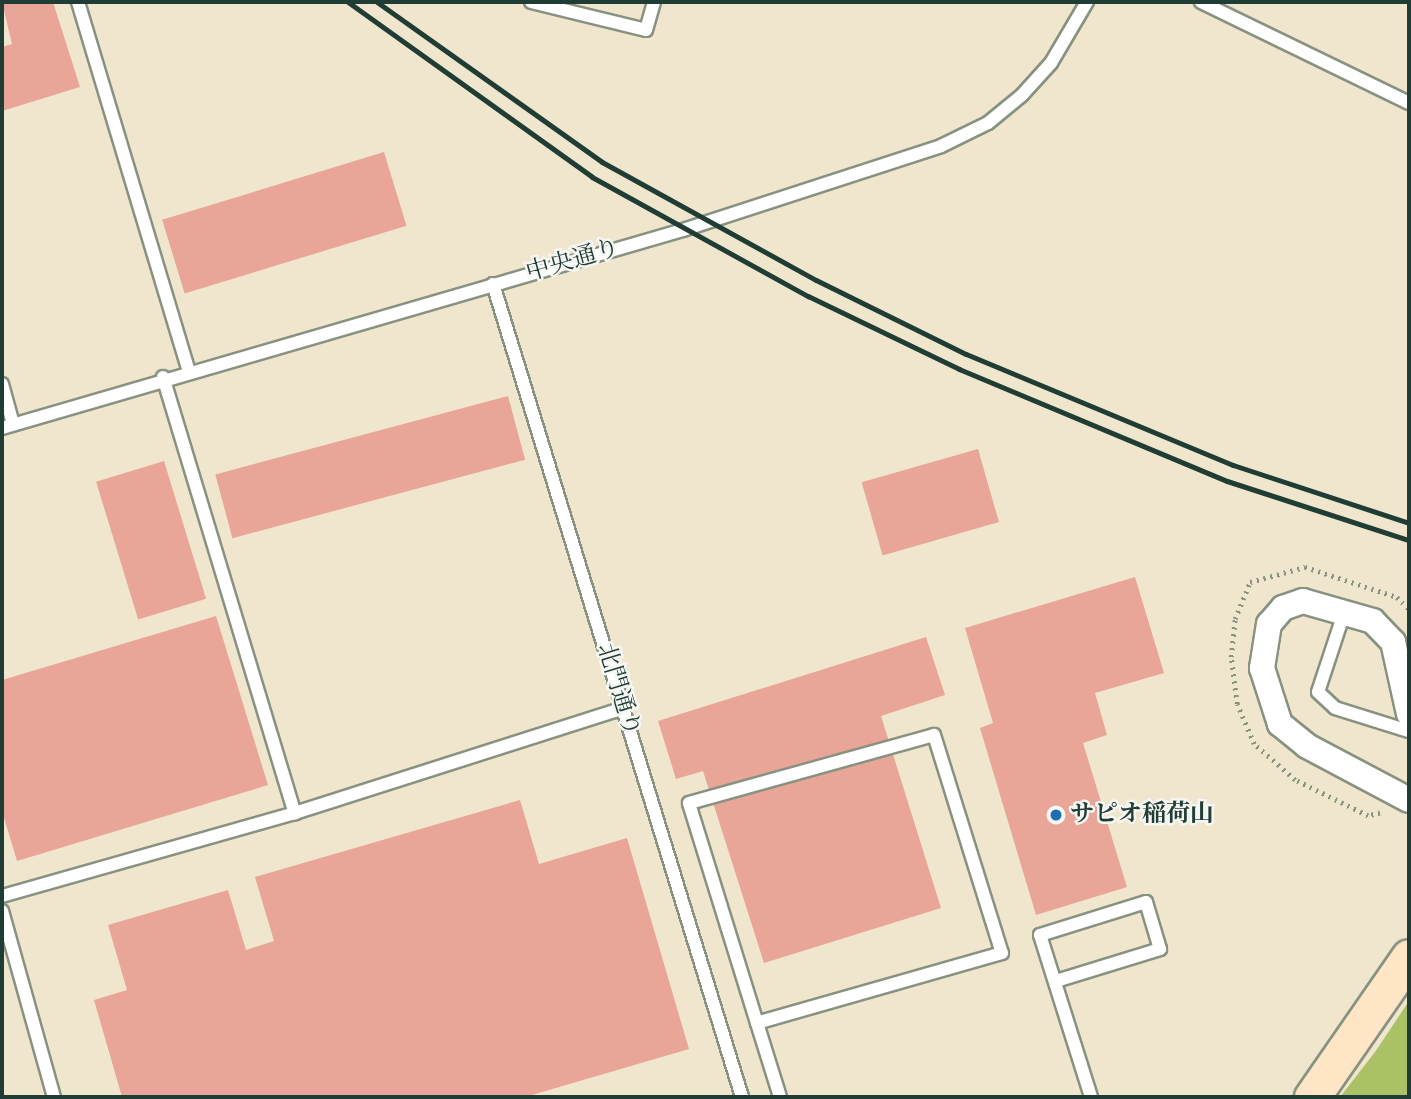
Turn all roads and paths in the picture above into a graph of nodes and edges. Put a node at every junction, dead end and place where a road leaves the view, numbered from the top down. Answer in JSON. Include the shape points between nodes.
{"nodes":[{"id":1,"x":78,"y":2,"type":"edge"},
{"id":2,"x":531,"y":2,"type":"edge"},
{"id":3,"x":654,"y":2,"type":"edge"},
{"id":4,"x":1087,"y":2,"type":"edge"},
{"id":5,"x":1201,"y":2,"type":"edge"},
{"id":6,"x":1409,"y":103,"type":"edge"},
{"id":7,"x":493,"y":284,"type":"junction"},
{"id":8,"x":187,"y":369,"type":"junction"},
{"id":9,"x":163,"y":377,"type":"junction"},
{"id":10,"x":2,"y":384,"type":"edge"},
{"id":11,"x":7,"y":426,"type":"edge"},
{"id":12,"x":1345,"y":610,"type":"junction"},
{"id":13,"x":624,"y":708,"type":"junction"},
{"id":14,"x":1409,"y":714,"type":"edge"},
{"id":15,"x":1409,"y":732,"type":"edge"},
{"id":16,"x":1409,"y":800,"type":"edge"},
{"id":17,"x":295,"y":813,"type":"junction"},
{"id":18,"x":2,"y":896,"type":"edge"},
{"id":19,"x":2,"y":911,"type":"edge"},
{"id":20,"x":1409,"y":957,"type":"edge"},
{"id":21,"x":1056,"y":981,"type":"junction"},
{"id":22,"x":757,"y":1023,"type":"junction"},
{"id":23,"x":54,"y":1097,"type":"edge"},
{"id":24,"x":742,"y":1097,"type":"edge"},
{"id":25,"x":780,"y":1097,"type":"edge"},
{"id":26,"x":1091,"y":1097,"type":"edge"},
{"id":27,"x":1311,"y":1097,"type":"edge"}],
"edges":[{"from":1,"to":8,"type":"lane"},
{"from":2,"to":3,"type":"lane","via":[[646,30]]},
{"from":4,"to":7,"type":"lane","name":"中央通り","via":[[1051,63],[1022,95],[988,123],[941,146]]},
{"from":5,"to":6,"type":"lane"},
{"from":7,"to":8,"type":"lane","name":"中央通り"},
{"from":7,"to":13,"type":"lane","name":"北門通り"},
{"from":8,"to":9,"type":"lane","name":"中央通り"},
{"from":9,"to":11,"type":"lane","name":"中央通り"},
{"from":9,"to":17,"type":"lane"},
{"from":10,"to":11,"type":"lane"},
{"from":12,"to":14,"type":"street","via":[[1373,621],[1393,642]]},
{"from":12,"to":15,"type":"lane","via":[[1318,692],[1335,708]]},
{"from":12,"to":16,"type":"street","via":[[1320,601],[1283,608],[1263,648],[1266,694],[1280,724],[1307,746]]},
{"from":13,"to":17,"type":"lane"},
{"from":13,"to":24,"type":"lane","name":"北門通り"},
{"from":17,"to":18,"type":"lane"},
{"from":19,"to":23,"type":"lane"},
{"from":20,"to":27,"type":"street"},
{"from":21,"to":21,"type":"lane","via":[[1040,934],[1146,902],[1160,949]]},
{"from":21,"to":26,"type":"lane"},
{"from":22,"to":22,"type":"lane","via":[[689,803],[933,736],[1002,953]]},
{"from":22,"to":25,"type":"lane"}]}
